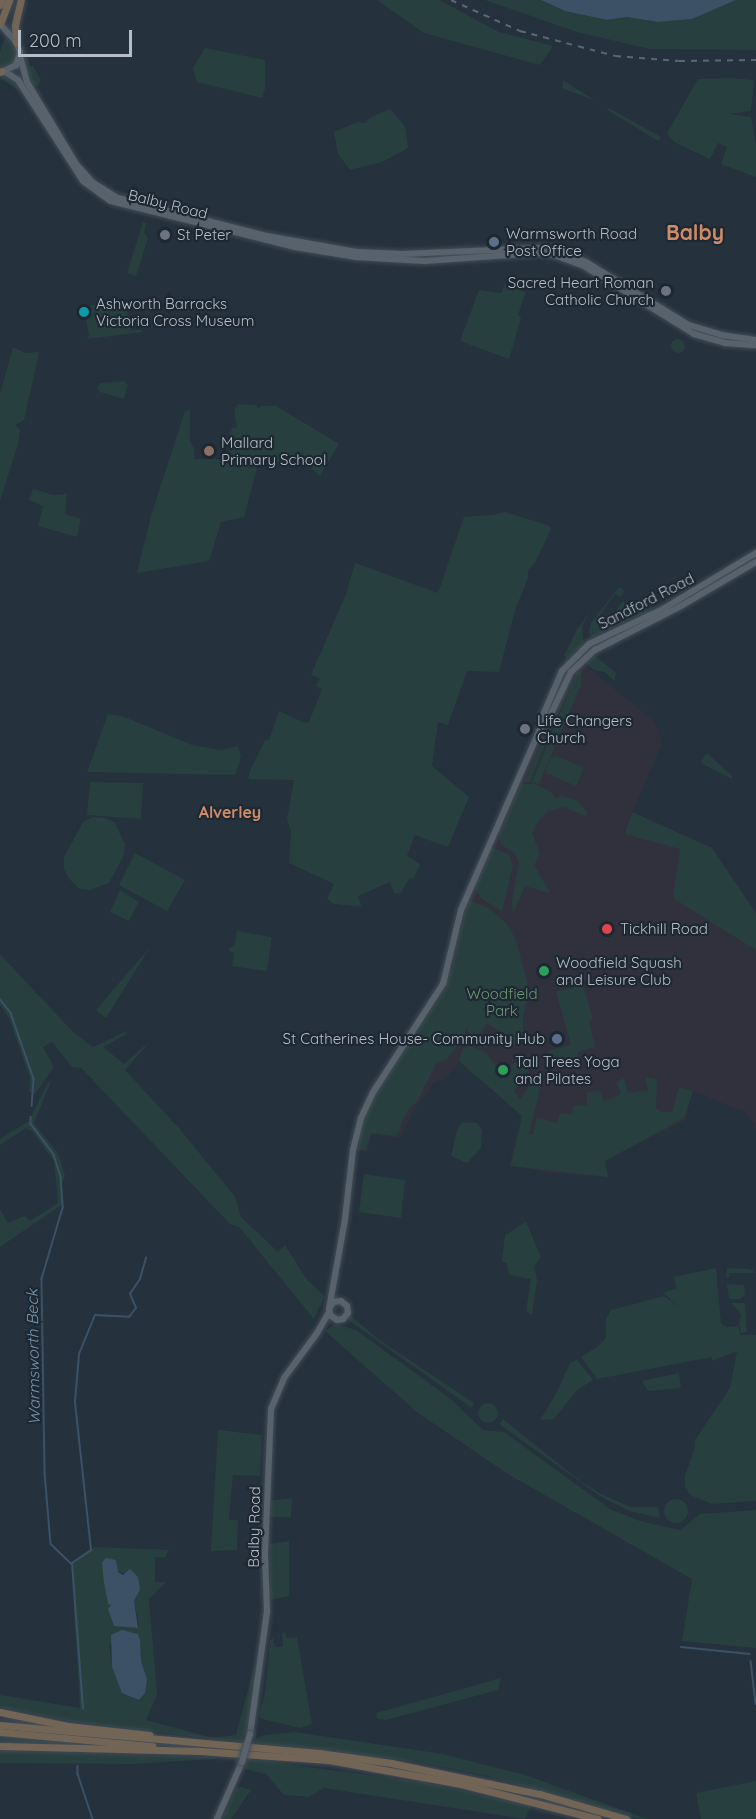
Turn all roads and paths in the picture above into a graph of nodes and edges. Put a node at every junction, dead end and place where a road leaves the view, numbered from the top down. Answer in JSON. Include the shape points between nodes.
{"nodes":[{"id":1,"x":2,"y":0,"type":"edge"},
{"id":2,"x":9,"y":0,"type":"edge"},
{"id":3,"x":21,"y":0,"type":"edge"},
{"id":4,"x":0,"y":5,"type":"edge"},
{"id":5,"x":0,"y":24,"type":"edge"},
{"id":6,"x":16,"y":42,"type":"junction"},
{"id":7,"x":20,"y":56,"type":"junction"},
{"id":8,"x":2,"y":71,"type":"edge"},
{"id":9,"x":423,"y":257,"type":"junction"},
{"id":10,"x":687,"y":324,"type":"junction"},
{"id":11,"x":677,"y":326,"type":"junction"},
{"id":12,"x":720,"y":335,"type":"junction"},
{"id":13,"x":711,"y":340,"type":"junction"},
{"id":14,"x":756,"y":340,"type":"edge"},
{"id":15,"x":756,"y":345,"type":"edge"},
{"id":16,"x":709,"y":348,"type":"dead end"},
{"id":17,"x":756,"y":553,"type":"edge"},
{"id":18,"x":756,"y":562,"type":"edge"},
{"id":19,"x":742,"y":566,"type":"junction"},
{"id":20,"x":733,"y":568,"type":"junction"},
{"id":21,"x":737,"y":574,"type":"junction"},
{"id":22,"x":589,"y":644,"type":"junction"},
{"id":23,"x":595,"y":650,"type":"junction"},
{"id":24,"x":542,"y":725,"type":"junction"},
{"id":25,"x":332,"y":1285,"type":"junction"},
{"id":26,"x":339,"y":1301,"type":"junction"},
{"id":27,"x":329,"y":1310,"type":"junction"},
{"id":28,"x":337,"y":1320,"type":"junction"},
{"id":29,"x":317,"y":1333,"type":"junction"},
{"id":30,"x":0,"y":1712,"type":"edge"},
{"id":31,"x":0,"y":1725,"type":"edge"},
{"id":32,"x":0,"y":1732,"type":"edge"},
{"id":33,"x":0,"y":1746,"type":"edge"},
{"id":34,"x":224,"y":1746,"type":"junction"},
{"id":35,"x":200,"y":1751,"type":"junction"},
{"id":36,"x":217,"y":1819,"type":"edge"},
{"id":37,"x":598,"y":1819,"type":"edge"},
{"id":38,"x":626,"y":1819,"type":"edge"}],
"edges":[{"from":1,"to":4,"type":"highway"},
{"from":2,"to":5,"type":"highway"},
{"from":3,"to":6,"type":"highway","via":[[14,29]]},
{"from":5,"to":6,"type":"main road"},
{"from":6,"to":7,"type":"main road","name":"Balby Road"},
{"from":7,"to":8,"type":"main road","via":[[16,65]]},
{"from":7,"to":9,"type":"main road","name":"Balby Road","via":[[27,82],[69,152],[84,175],[108,194],[267,236],[357,252]]},
{"from":8,"to":9,"type":"main road","name":"Balby Road","via":[[18,80],[83,181],[111,201],[295,247],[356,257]]},
{"from":9,"to":10,"type":"main road","via":[[541,248],[566,253]]},
{"from":9,"to":11,"type":"main road","via":[[539,253],[563,257],[584,266]]},
{"from":10,"to":11,"type":"main road"},
{"from":10,"to":12,"type":"main road"},
{"from":10,"to":13,"type":"main road"},
{"from":11,"to":13,"type":"main road"},
{"from":12,"to":14,"type":"main road"},
{"from":12,"to":15,"type":"main road","via":[[725,340]]},
{"from":13,"to":15,"type":"main road"},
{"from":13,"to":16,"type":"main road"},
{"from":17,"to":19,"type":"main road","name":"Sandford Road"},
{"from":18,"to":19,"type":"main road","name":"Sandford Road"},
{"from":19,"to":20,"type":"main road","name":"Sandford Road"},
{"from":19,"to":21,"type":"main road","name":"Sandford Road"},
{"from":20,"to":21,"type":"main road"},
{"from":20,"to":22,"type":"main road","name":"Sandford Road","via":[[658,611]]},
{"from":21,"to":23,"type":"main road","name":"Sandford Road"},
{"from":22,"to":23,"type":"main road","name":"Sandford Road"},
{"from":22,"to":24,"type":"main road","via":[[562,671]]},
{"from":23,"to":24,"type":"main road","via":[[571,672]]},
{"from":24,"to":25,"type":"main road","via":[[461,910],[443,984],[372,1094],[361,1118]]},
{"from":25,"to":26,"type":"main road"},
{"from":25,"to":27,"type":"main road"},
{"from":26,"to":27,"type":"main road","via":[[333,1302]]},
{"from":26,"to":28,"type":"main road","via":[[347,1306],[348,1313]]},
{"from":27,"to":28,"type":"main road"},
{"from":27,"to":29,"type":"main road"},
{"from":28,"to":29,"type":"main road","via":[[325,1324]]},
{"from":29,"to":36,"type":"main road","name":"Balby Road","bridge":true,"via":[[284,1378],[272,1408],[265,1542],[267,1611],[250,1734]]},
{"from":30,"to":34,"type":"highway","via":[[68,1726]]},
{"from":31,"to":34,"type":"highway"},
{"from":32,"to":35,"type":"highway"},
{"from":33,"to":35,"type":"highway"},
{"from":34,"to":38,"type":"highway","via":[[318,1754],[462,1776]]},
{"from":35,"to":37,"type":"highway","via":[[276,1755],[392,1770]]}]}
